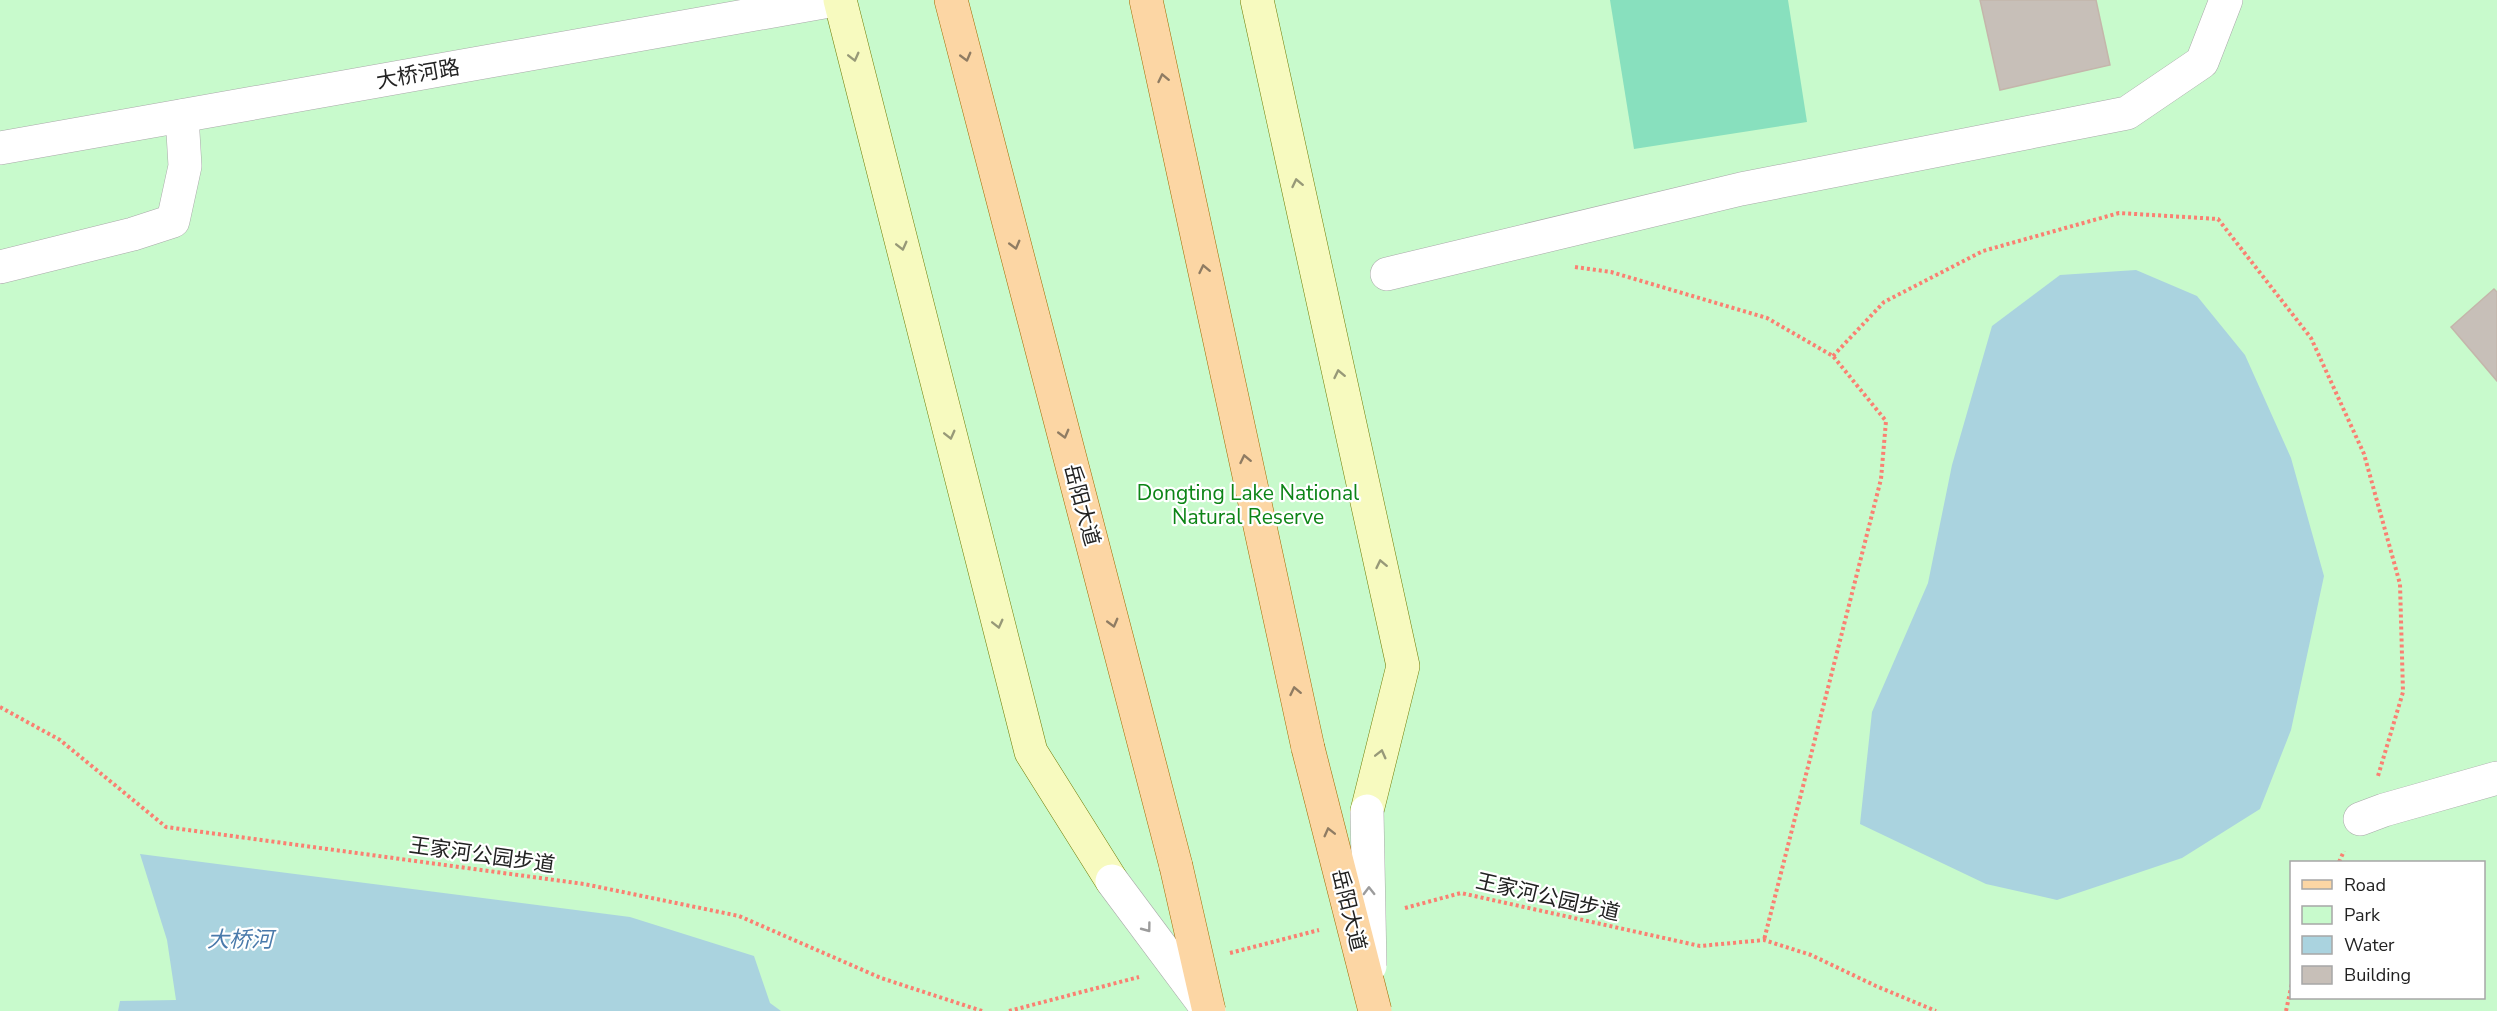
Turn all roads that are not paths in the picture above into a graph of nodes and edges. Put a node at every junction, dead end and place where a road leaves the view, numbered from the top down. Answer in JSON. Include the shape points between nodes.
{"nodes":[{"id":1,"x":838,"y":0,"type":"edge"},
{"id":2,"x":951,"y":0,"type":"edge"},
{"id":3,"x":1146,"y":0,"type":"edge"},
{"id":4,"x":1257,"y":0,"type":"edge"},
{"id":5,"x":2226,"y":0,"type":"edge"},
{"id":6,"x":182,"y":116,"type":"junction"},
{"id":7,"x":0,"y":148,"type":"edge"},
{"id":8,"x":0,"y":267,"type":"edge"},
{"id":9,"x":1387,"y":274,"type":"dead end"},
{"id":10,"x":2497,"y":778,"type":"edge"},
{"id":11,"x":1367,"y":811,"type":"joint"},
{"id":12,"x":2360,"y":819,"type":"road end"},
{"id":13,"x":1112,"y":881,"type":"joint"},
{"id":14,"x":1372,"y":1001,"type":"edge"},
{"id":15,"x":1209,"y":1011,"type":"edge"}],
"edges":[{"from":1,"to":6,"type":"street","name":"大桥河路"},
{"from":1,"to":13,"type":"main road","one_way":true,"via":[[1030,752]]},
{"from":2,"to":15,"type":"main road","name":"岳阳大道","one_way":true,"bridge":true,"via":[[1176,866]]},
{"from":14,"to":3,"type":"main road","name":"岳阳大道","one_way":true,"bridge":true,"via":[[1308,748]]},
{"from":11,"to":4,"type":"main road","one_way":true,"via":[[1403,666]]},
{"from":5,"to":9,"type":"street","via":[[2202,62],[2127,113],[1741,189]]},
{"from":6,"to":7,"type":"street","name":"大桥河路"},
{"from":6,"to":8,"type":"street","via":[[185,166],[173,220],[133,234]]},
{"from":10,"to":12,"type":"street"},
{"from":14,"to":11,"type":"street","one_way":true,"bridge":true},
{"from":13,"to":15,"type":"street","one_way":true,"bridge":true}]}
